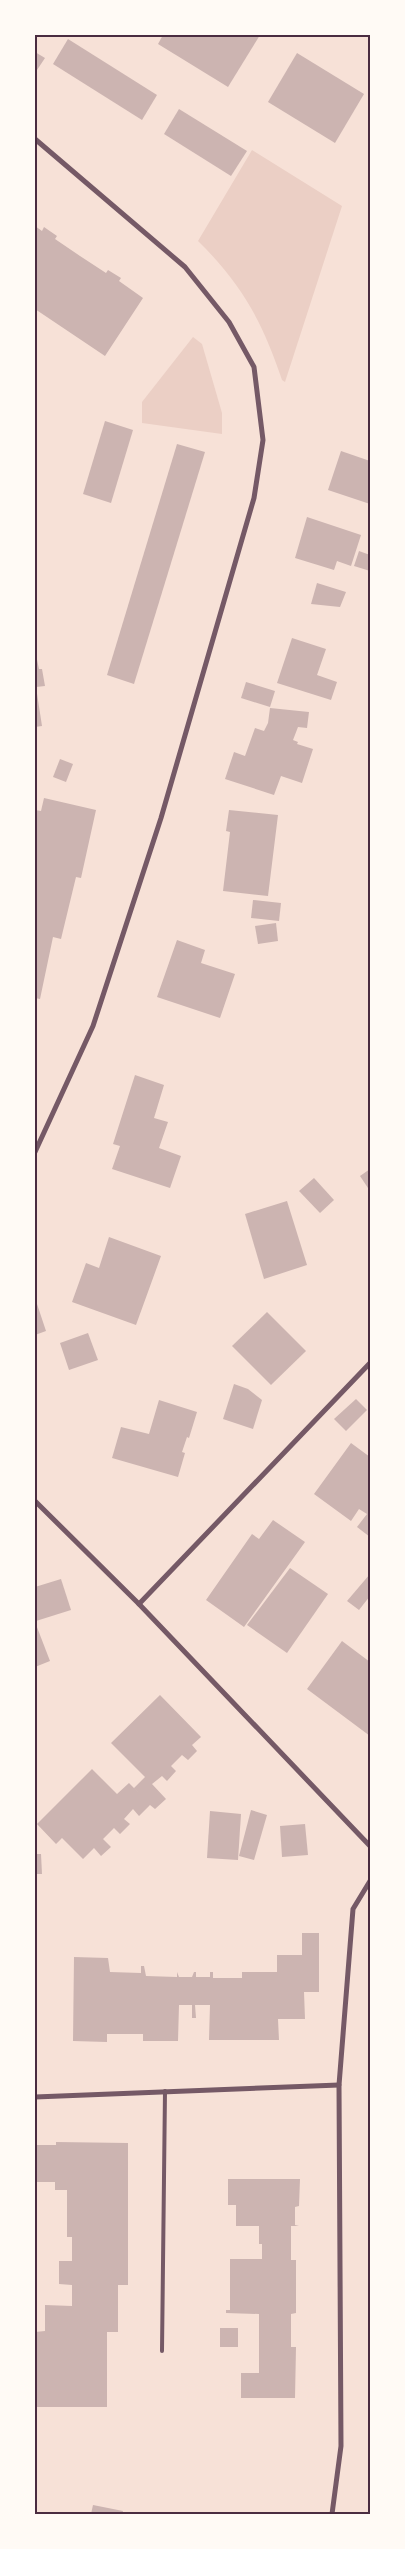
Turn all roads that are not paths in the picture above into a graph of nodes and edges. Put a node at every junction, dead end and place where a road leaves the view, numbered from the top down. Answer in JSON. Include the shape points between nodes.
{"nodes":[{"id":1,"x":35,"y":139,"type":"edge"},
{"id":2,"x":35,"y":1152,"type":"edge"},
{"id":3,"x":370,"y":1363,"type":"edge"},
{"id":4,"x":35,"y":1502,"type":"edge"},
{"id":5,"x":139,"y":1604,"type":"junction"},
{"id":6,"x":370,"y":1846,"type":"edge"},
{"id":7,"x":370,"y":1881,"type":"edge"},
{"id":8,"x":339,"y":2084,"type":"junction"},
{"id":9,"x":165,"y":2091,"type":"junction"},
{"id":10,"x":35,"y":2097,"type":"edge"},
{"id":11,"x":162,"y":2351,"type":"dead end"},
{"id":12,"x":332,"y":2514,"type":"edge"}],
"edges":[{"from":1,"to":2,"type":"street","via":[[186,267],[229,322],[254,367],[263,440],[254,498],[162,818],[93,1026]]},
{"from":3,"to":5,"type":"street"},
{"from":4,"to":5,"type":"street"},
{"from":5,"to":6,"type":"street"},
{"from":7,"to":8,"type":"street","via":[[353,1909]]},
{"from":8,"to":9,"type":"street"},
{"from":8,"to":12,"type":"street","via":[[342,2446]]},
{"from":9,"to":10,"type":"street"},
{"from":9,"to":11,"type":"lane"}]}
